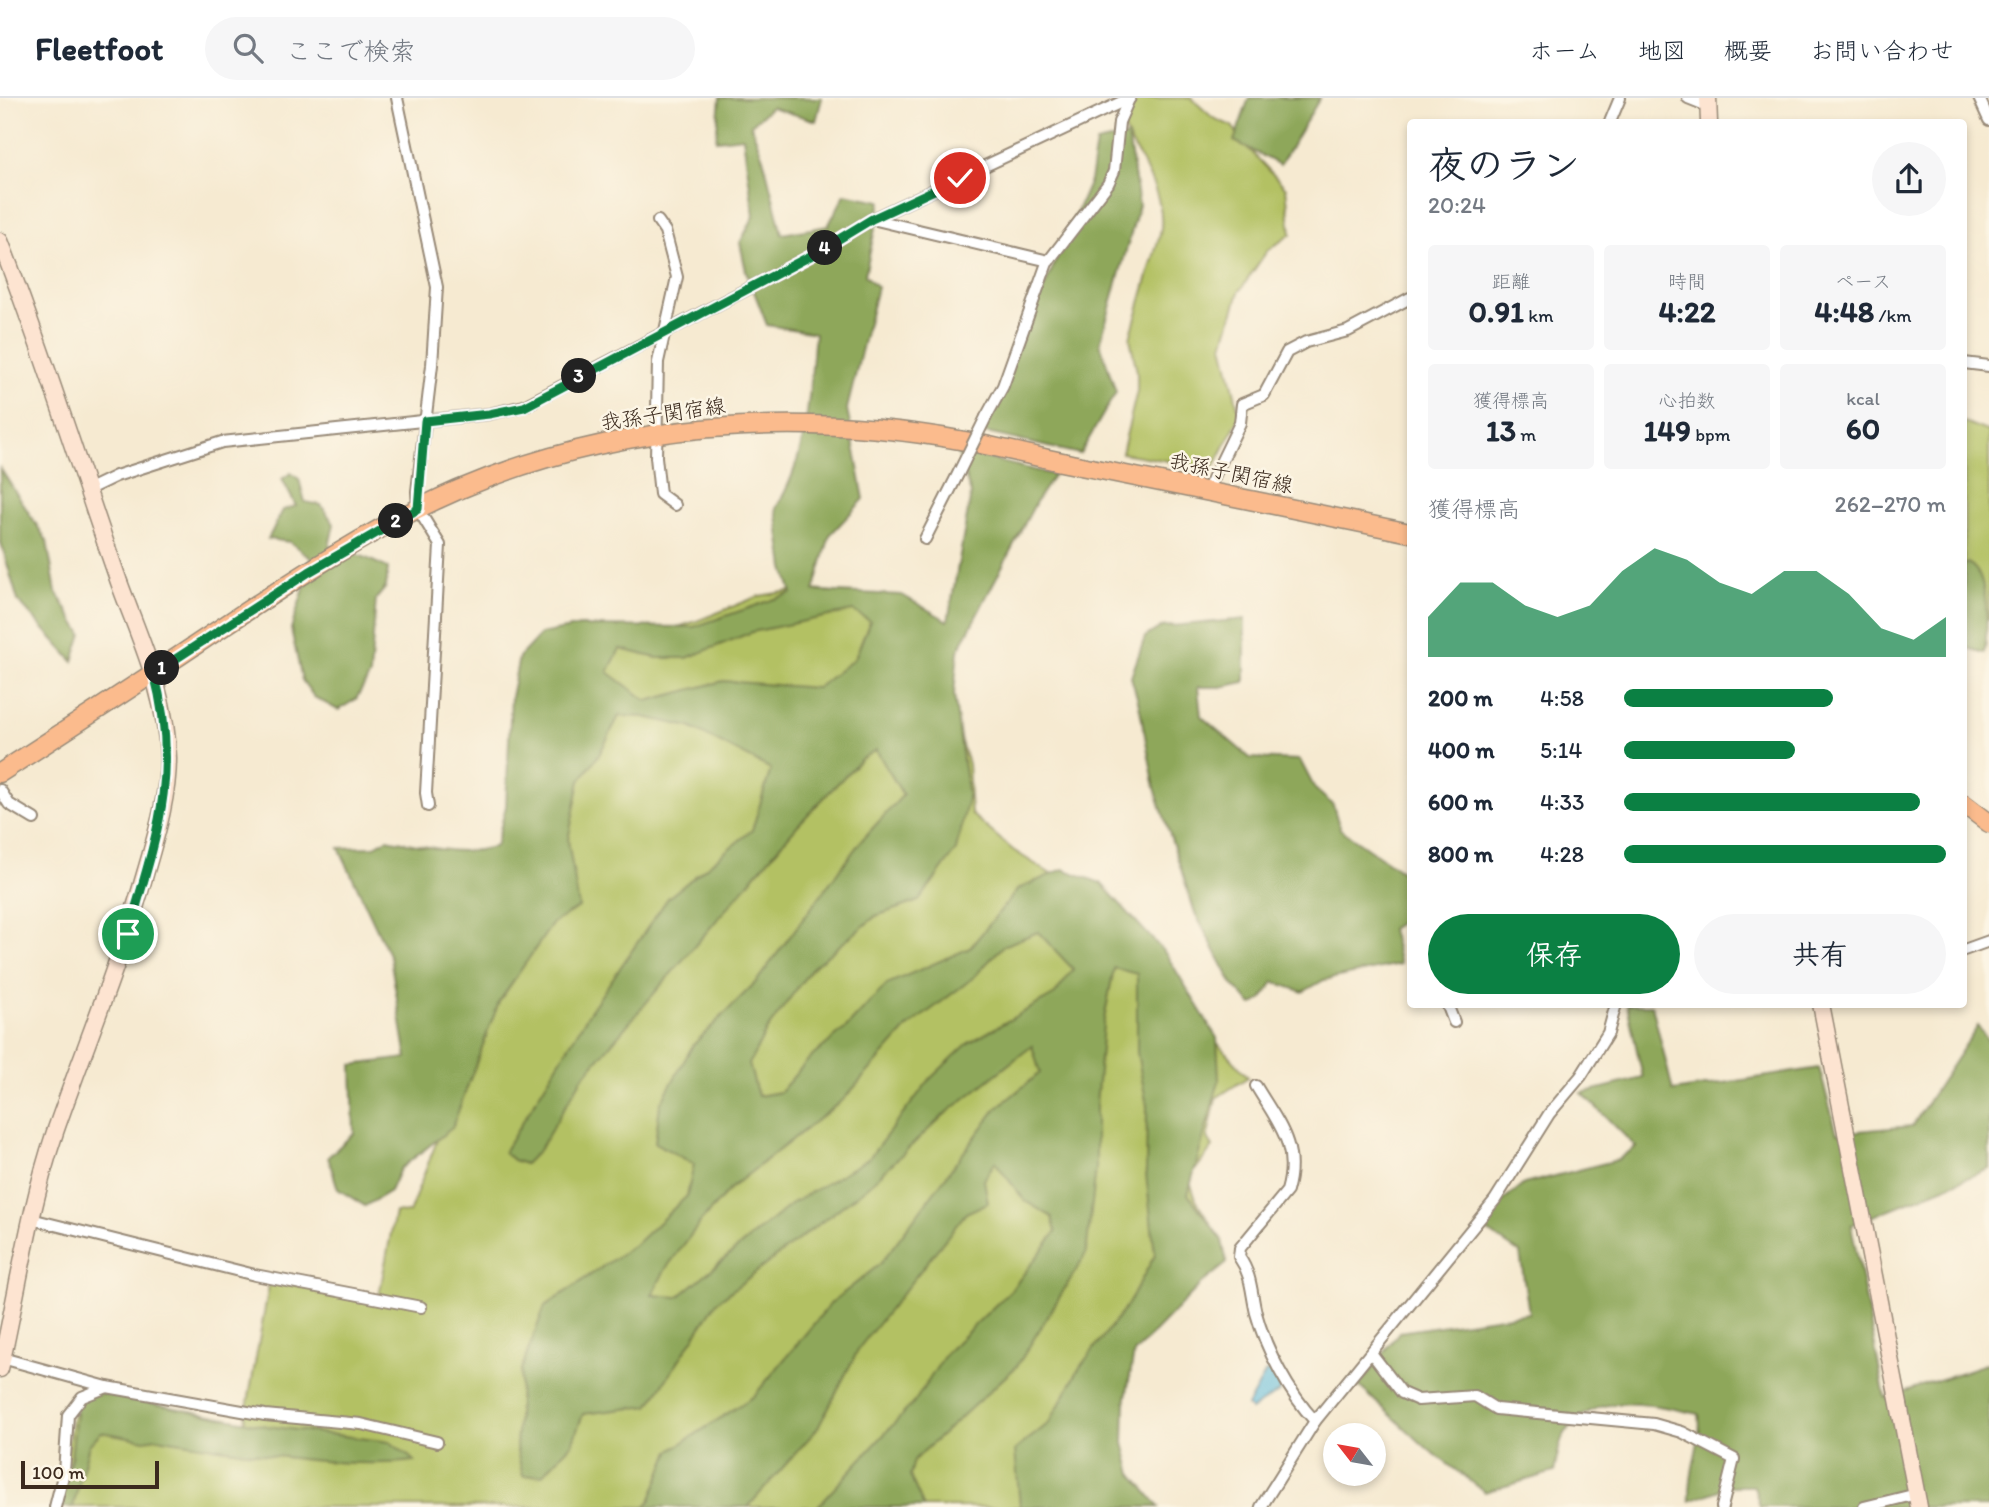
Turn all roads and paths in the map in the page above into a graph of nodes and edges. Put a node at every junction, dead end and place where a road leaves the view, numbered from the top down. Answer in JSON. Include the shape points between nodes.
{"nodes":[{"id":1,"x":397,"y":98,"type":"edge"},
{"id":2,"x":1130,"y":98,"type":"edge"},
{"id":3,"x":1620,"y":98,"type":"edge"},
{"id":4,"x":1688,"y":98,"type":"edge"},
{"id":5,"x":1979,"y":98,"type":"edge"},
{"id":6,"x":1708,"y":109,"type":"edge"},
{"id":7,"x":1611,"y":119,"type":"edge"},
{"id":8,"x":1989,"y":120,"type":"edge"},
{"id":9,"x":872,"y":219,"type":"junction"},
{"id":10,"x":658,"y":221,"type":"dead end"},
{"id":11,"x":0,"y":241,"type":"edge"},
{"id":12,"x":1049,"y":261,"type":"junction"},
{"id":13,"x":1407,"y":300,"type":"edge"},
{"id":14,"x":667,"y":329,"type":"junction"},
{"id":15,"x":1967,"y":363,"type":"edge"},
{"id":16,"x":1989,"y":366,"type":"edge"},
{"id":17,"x":425,"y":421,"type":"junction"},
{"id":18,"x":658,"y":434,"type":"junction"},
{"id":19,"x":89,"y":489,"type":"junction"},
{"id":20,"x":1207,"y":491,"type":"junction"},
{"id":21,"x":675,"y":505,"type":"dead end"},
{"id":22,"x":418,"y":509,"type":"junction"},
{"id":23,"x":1407,"y":532,"type":"edge"},
{"id":24,"x":926,"y":539,"type":"dead end"},
{"id":25,"x":154,"y":673,"type":"junction"},
{"id":26,"x":0,"y":773,"type":"edge"},
{"id":27,"x":0,"y":790,"type":"edge"},
{"id":28,"x":428,"y":806,"type":"dead end"},
{"id":29,"x":1967,"y":806,"type":"edge"},
{"id":30,"x":34,"y":819,"type":"dead end"},
{"id":31,"x":1989,"y":823,"type":"edge"},
{"id":32,"x":1989,"y":941,"type":"edge"},
{"id":33,"x":1967,"y":949,"type":"edge"},
{"id":34,"x":1449,"y":1008,"type":"edge"},
{"id":35,"x":1615,"y":1008,"type":"edge"},
{"id":36,"x":1822,"y":1008,"type":"edge"},
{"id":37,"x":1454,"y":1022,"type":"dead end"},
{"id":38,"x":1256,"y":1086,"type":"dead end"},
{"id":39,"x":31,"y":1219,"type":"junction"},
{"id":40,"x":421,"y":1307,"type":"dead end"},
{"id":41,"x":1372,"y":1354,"type":"junction"},
{"id":42,"x":2,"y":1355,"type":"edge"},
{"id":43,"x":107,"y":1387,"type":"junction"},
{"id":44,"x":1315,"y":1421,"type":"junction"},
{"id":45,"x":436,"y":1442,"type":"dead end"},
{"id":46,"x":1918,"y":1501,"type":"edge"},
{"id":47,"x":55,"y":1507,"type":"edge"},
{"id":48,"x":1261,"y":1507,"type":"edge"},
{"id":49,"x":1722,"y":1507,"type":"edge"},
{"id":50,"x":1864,"y":1507,"type":"edge"}],
"edges":[{"from":1,"to":17,"type":"street","via":[[437,287]]},
{"from":2,"to":9,"type":"street"},
{"from":2,"to":12,"type":"street","via":[[1119,122],[1114,171],[1108,184]]},
{"from":3,"to":7,"type":"street"},
{"from":4,"to":6,"type":"street"},
{"from":5,"to":8,"type":"street"},
{"from":9,"to":12,"type":"street"},
{"from":9,"to":14,"type":"street"},
{"from":10,"to":14,"type":"street","via":[[677,276]]},
{"from":11,"to":19,"type":"street"},
{"from":12,"to":24,"type":"street","bridge":true,"via":[[1003,386]]},
{"from":13,"to":20,"type":"street","via":[[1348,331],[1287,352],[1264,395],[1242,404],[1241,423]]},
{"from":14,"to":17,"type":"street","via":[[524,407]]},
{"from":14,"to":18,"type":"street","via":[[659,362]]},
{"from":15,"to":16,"type":"street"},
{"from":17,"to":19,"type":"street","via":[[222,442]]},
{"from":17,"to":22,"type":"street"},
{"from":18,"to":20,"type":"main road","name":"我孫子関宿線","via":[[803,424],[884,430],[963,441]]},
{"from":18,"to":21,"type":"street","via":[[660,494]]},
{"from":18,"to":22,"type":"main road","name":"我孫子関宿線","via":[[538,460]]},
{"from":19,"to":25,"type":"street"},
{"from":20,"to":23,"type":"main road","name":"我孫子関宿線"},
{"from":22,"to":25,"type":"main road","name":"我孫子関宿線","via":[[309,572]]},
{"from":22,"to":28,"type":"street","via":[[440,545]]},
{"from":25,"to":26,"type":"main road","name":"我孫子関宿線"},
{"from":25,"to":39,"type":"street","via":[[167,735],[166,784],[158,830],[128,934],[54,1135]]},
{"from":27,"to":30,"type":"street","via":[[9,804]]},
{"from":29,"to":31,"type":"main road"},
{"from":32,"to":33,"type":"street"},
{"from":34,"to":37,"type":"street"},
{"from":35,"to":41,"type":"street","via":[[1608,1032],[1581,1076],[1549,1114],[1495,1200]]},
{"from":36,"to":46,"type":"street"},
{"from":38,"to":44,"type":"street","via":[[1290,1144],[1290,1179],[1287,1191],[1240,1248],[1239,1257],[1247,1268],[1267,1342],[1293,1394]]},
{"from":39,"to":40,"type":"street","via":[[255,1275]]},
{"from":39,"to":42,"type":"street"},
{"from":41,"to":44,"type":"street"},
{"from":41,"to":49,"type":"street","via":[[1402,1393],[1418,1400],[1475,1396],[1496,1409],[1654,1424],[1682,1432],[1734,1459]]},
{"from":42,"to":43,"type":"street"},
{"from":43,"to":45,"type":"street","via":[[265,1415],[361,1424]]},
{"from":43,"to":47,"type":"street","via":[[82,1397],[68,1415],[64,1472]]},
{"from":44,"to":48,"type":"street"},
{"from":46,"to":50,"type":"street"}]}
